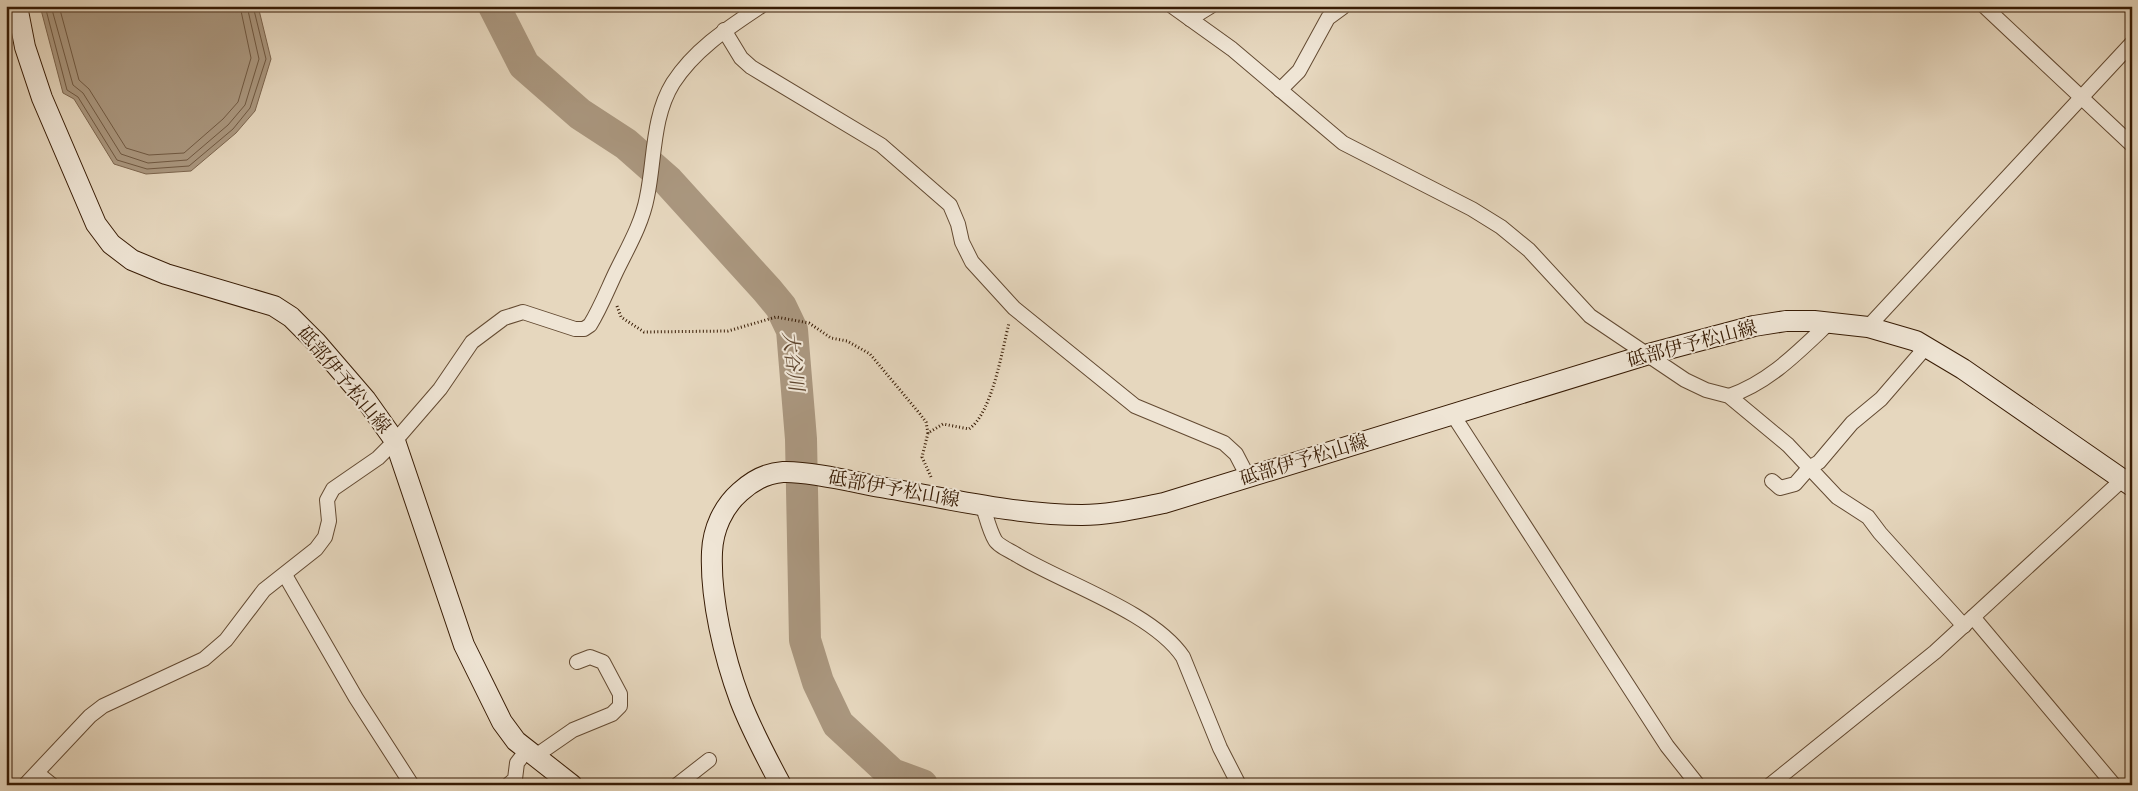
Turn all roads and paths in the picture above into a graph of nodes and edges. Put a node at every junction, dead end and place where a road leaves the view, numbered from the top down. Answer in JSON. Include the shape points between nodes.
{"nodes":[{"id":1,"x":17,"y":6,"type":"edge"},
{"id":2,"x":761,"y":6,"type":"edge"},
{"id":3,"x":1172,"y":6,"type":"edge"},
{"id":4,"x":1211,"y":6,"type":"edge"},
{"id":5,"x":1984,"y":6,"type":"edge"},
{"id":6,"x":1343,"y":7,"type":"edge"},
{"id":7,"x":1190,"y":19,"type":"junction"},
{"id":8,"x":724,"y":30,"type":"junction"},
{"id":9,"x":2132,"y":43,"type":"edge"},
{"id":10,"x":1280,"y":90,"type":"junction"},
{"id":11,"x":2081,"y":97,"type":"junction"},
{"id":12,"x":2132,"y":145,"type":"edge"},
{"id":13,"x":606,"y":292,"type":"junction"},
{"id":14,"x":1014,"y":308,"type":"junction"},
{"id":15,"x":1830,"y":322,"type":"junction"},
{"id":16,"x":1868,"y":327,"type":"junction"},
{"id":17,"x":1926,"y":347,"type":"junction"},
{"id":18,"x":1649,"y":354,"type":"junction"},
{"id":19,"x":1729,"y":396,"type":"junction"},
{"id":20,"x":1453,"y":415,"type":"junction"},
{"id":21,"x":928,"y":433,"type":"junction"},
{"id":22,"x":395,"y":441,"type":"junction"},
{"id":23,"x":1809,"y":468,"type":"junction"},
{"id":24,"x":1248,"y":477,"type":"junction"},
{"id":25,"x":1772,"y":481,"type":"dead end"},
{"id":26,"x":2127,"y":483,"type":"edge"},
{"id":27,"x":937,"y":496,"type":"junction"},
{"id":28,"x":982,"y":504,"type":"junction"},
{"id":29,"x":285,"y":575,"type":"junction"},
{"id":30,"x":1969,"y":621,"type":"junction"},
{"id":31,"x":576,"y":662,"type":"dead end"},
{"id":32,"x":531,"y":754,"type":"junction"},
{"id":33,"x":709,"y":760,"type":"dead end"},
{"id":34,"x":37,"y":773,"type":"junction"},
{"id":35,"x":25,"y":785,"type":"edge"},
{"id":36,"x":52,"y":785,"type":"edge"},
{"id":37,"x":412,"y":785,"type":"edge"},
{"id":38,"x":508,"y":785,"type":"edge"},
{"id":39,"x":572,"y":785,"type":"edge"},
{"id":40,"x":676,"y":785,"type":"edge"},
{"id":41,"x":781,"y":785,"type":"edge"},
{"id":42,"x":1239,"y":785,"type":"edge"},
{"id":43,"x":1698,"y":785,"type":"edge"},
{"id":44,"x":1770,"y":785,"type":"edge"},
{"id":45,"x":2114,"y":785,"type":"edge"}],
"edges":[{"from":1,"to":22,"type":"main road","name":"砥部伊予松山線","via":[[25,47],[42,98],[96,224],[111,244],[132,260],[166,274],[274,306],[291,318],[366,400]]},
{"from":2,"to":8,"type":"street"},
{"from":3,"to":7,"type":"street"},
{"from":4,"to":7,"type":"street"},
{"from":5,"to":11,"type":"street"},
{"from":6,"to":10,"type":"street","via":[[1328,18],[1298,71]]},
{"from":7,"to":10,"type":"street"},
{"from":8,"to":13,"type":"street","via":[[693,57],[673,83],[663,104],[642,218]]},
{"from":8,"to":14,"type":"street","via":[[741,58],[751,67],[881,145],[937,192],[950,205],[972,262]]},
{"from":9,"to":11,"type":"street"},
{"from":10,"to":18,"type":"street","via":[[1343,143],[1501,227],[1530,250],[1590,316]]},
{"from":11,"to":12,"type":"street"},
{"from":11,"to":16,"type":"street"},
{"from":13,"to":21,"type":"path","via":[[617,305],[621,317],[644,332],[728,331],[776,317],[810,323],[831,338],[848,341],[870,354],[920,414]]},
{"from":13,"to":22,"type":"street","via":[[594,318],[584,328],[575,329],[522,312],[504,318],[472,342],[440,389]]},
{"from":14,"to":21,"type":"path","via":[[988,401],[976,424],[969,429],[943,424]]},
{"from":14,"to":24,"type":"street","via":[[1135,406],[1224,443],[1236,454]]},
{"from":15,"to":16,"type":"main road","name":"砥部伊予松山線"},
{"from":15,"to":18,"type":"main road","name":"砥部伊予松山線","via":[[1786,321],[1754,326]]},
{"from":15,"to":19,"type":"street","via":[[1767,378]]},
{"from":16,"to":17,"type":"main road","name":"砥部伊予松山線"},
{"from":17,"to":23,"type":"street","via":[[1881,398],[1852,423],[1819,462]]},
{"from":17,"to":26,"type":"main road","name":"砥部伊予松山線","via":[[1963,369]]},
{"from":18,"to":19,"type":"street","via":[[1685,380]]},
{"from":18,"to":20,"type":"main road","name":"砥部伊予松山線"},
{"from":19,"to":23,"type":"street","via":[[1788,445]]},
{"from":20,"to":24,"type":"main road","name":"砥部伊予松山線"},
{"from":20,"to":43,"type":"street","via":[[1667,746]]},
{"from":21,"to":27,"type":"path","via":[[922,457]]},
{"from":22,"to":29,"type":"street","via":[[378,458],[333,489],[327,500],[329,521],[325,537],[316,550]]},
{"from":22,"to":32,"type":"main road","name":"砥部伊予松山線","via":[[464,645],[502,722]]},
{"from":23,"to":25,"type":"street","via":[[1788,487],[1780,488]]},
{"from":23,"to":30,"type":"street","via":[[1837,497],[1868,517],[1880,533]]},
{"from":24,"to":28,"type":"main road","name":"砥部伊予松山線","via":[[1164,503],[1110,512],[1024,511]]},
{"from":26,"to":30,"type":"street"},
{"from":27,"to":28,"type":"main road","name":"砥部伊予松山線"},
{"from":27,"to":41,"type":"main road","name":"砥部伊予松山線","via":[[784,472],[751,482],[727,504],[720,517],[712,551],[726,656],[747,717]]},
{"from":28,"to":42,"type":"street","via":[[995,542],[1113,604],[1175,646]]},
{"from":29,"to":34,"type":"street","via":[[264,590],[226,640],[204,659],[103,706]]},
{"from":29,"to":37,"type":"street","via":[[356,698]]},
{"from":30,"to":44,"type":"street"},
{"from":30,"to":45,"type":"street"},
{"from":31,"to":32,"type":"street","via":[[590,657],[603,662],[620,694],[620,706],[612,714],[573,730]]},
{"from":32,"to":38,"type":"street","via":[[517,763],[515,779]]},
{"from":32,"to":39,"type":"main road","name":"砥部伊予松山線"},
{"from":33,"to":40,"type":"street"},
{"from":34,"to":35,"type":"street"},
{"from":34,"to":36,"type":"street"}]}
